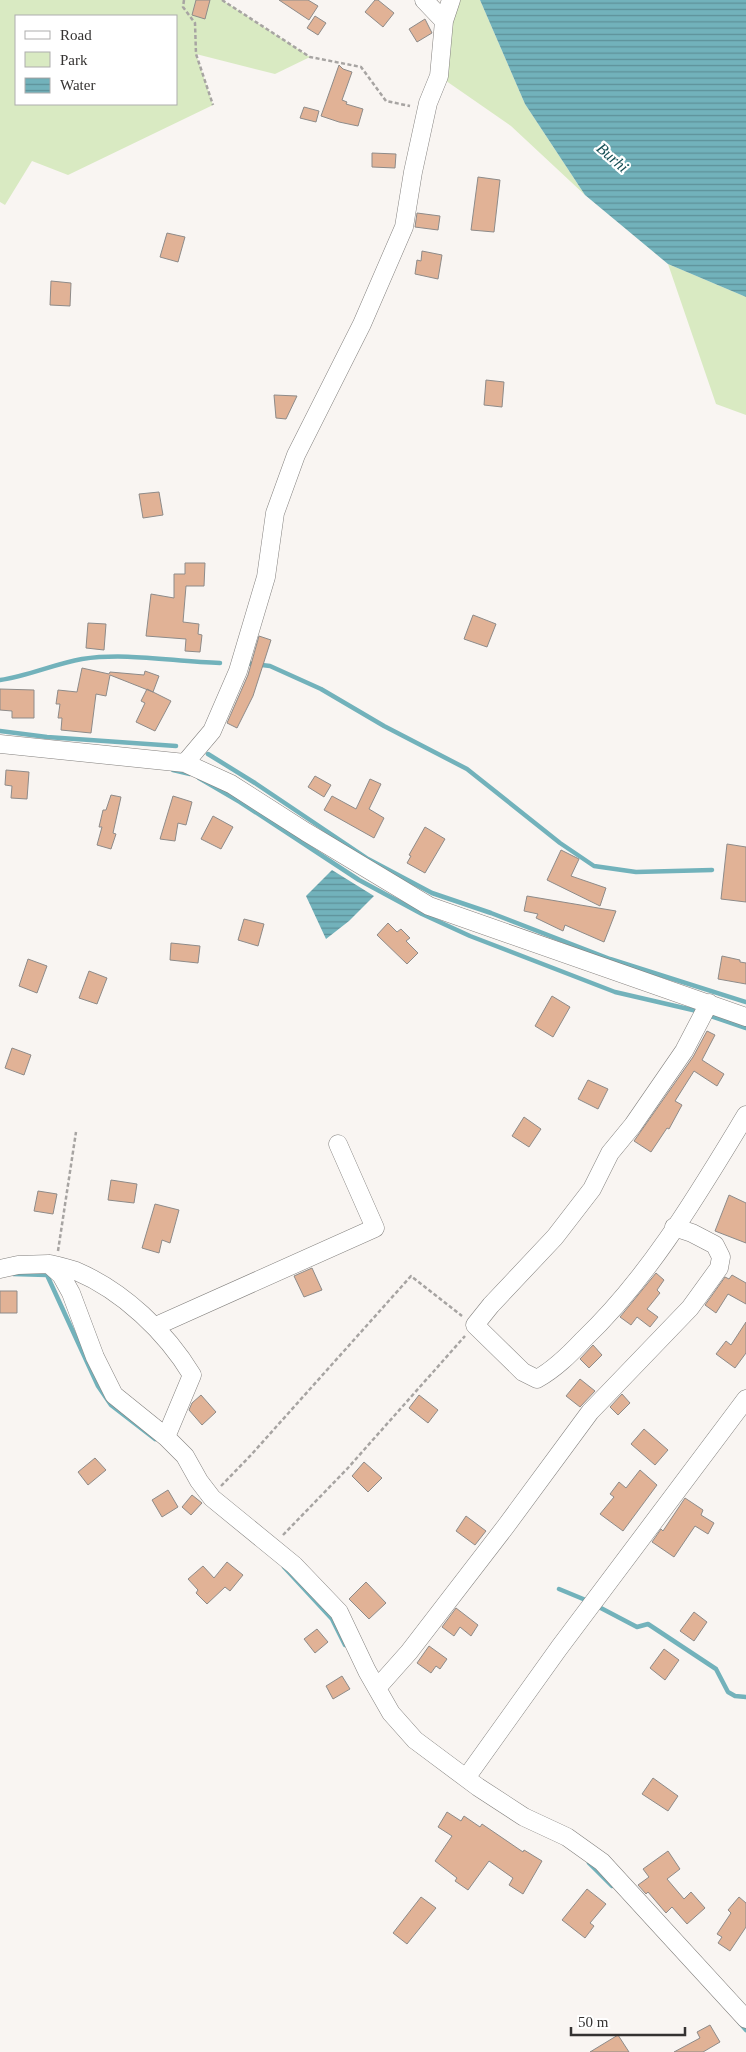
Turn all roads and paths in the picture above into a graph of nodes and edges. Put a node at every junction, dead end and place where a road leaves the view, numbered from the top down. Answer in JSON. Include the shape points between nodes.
{"nodes":[{"id":1,"x":184,"y":0,"type":"edge"},
{"id":2,"x":222,"y":0,"type":"edge"},
{"id":3,"x":424,"y":0,"type":"edge"},
{"id":4,"x":451,"y":0,"type":"edge"},
{"id":5,"x":444,"y":21,"type":"junction"},
{"id":6,"x":428,"y":103,"type":"junction"},
{"id":7,"x":213,"y":104,"type":"dead end"},
{"id":8,"x":0,"y":744,"type":"edge"},
{"id":9,"x":185,"y":763,"type":"junction"},
{"id":10,"x":709,"y":1003,"type":"junction"},
{"id":11,"x":746,"y":1017,"type":"edge"},
{"id":12,"x":746,"y":1115,"type":"edge"},
{"id":13,"x":76,"y":1132,"type":"dead end"},
{"id":14,"x":338,"y":1144,"type":"dead end"},
{"id":15,"x":674,"y":1227,"type":"junction"},
{"id":16,"x":49,"y":1264,"type":"junction"},
{"id":17,"x":0,"y":1269,"type":"edge"},
{"id":18,"x":474,"y":1325,"type":"junction"},
{"id":19,"x":156,"y":1326,"type":"junction"},
{"id":20,"x":746,"y":1399,"type":"edge"},
{"id":21,"x":166,"y":1437,"type":"junction"},
{"id":22,"x":212,"y":1498,"type":"junction"},
{"id":23,"x":272,"y":1547,"type":"junction"},
{"id":24,"x":377,"y":1688,"type":"junction"},
{"id":25,"x":466,"y":1778,"type":"junction"},
{"id":26,"x":746,"y":2020,"type":"edge"}],
"edges":[{"from":1,"to":7,"type":"path","via":[[183,7],[195,22],[196,54]]},
{"from":2,"to":6,"type":"path","via":[[310,57],[361,67],[386,101],[410,106]]},
{"from":3,"to":5,"type":"street"},
{"from":4,"to":5,"type":"street"},
{"from":5,"to":6,"type":"street","via":[[439,76]]},
{"from":6,"to":9,"type":"street","via":[[404,228],[362,324],[296,455],[276,513],[266,577],[238,671],[212,731]]},
{"from":8,"to":9,"type":"street"},
{"from":9,"to":10,"type":"street","via":[[231,784],[429,906]]},
{"from":10,"to":11,"type":"street"},
{"from":10,"to":18,"type":"street","via":[[684,1051],[610,1153],[592,1189],[555,1237]]},
{"from":12,"to":15,"type":"street"},
{"from":13,"to":16,"type":"path","via":[[58,1254]]},
{"from":14,"to":19,"type":"street","via":[[375,1228]]},
{"from":15,"to":18,"type":"street","via":[[646,1271],[597,1327],[551,1372],[537,1379],[523,1372]]},
{"from":15,"to":24,"type":"street","via":[[715,1245],[721,1257],[719,1268],[690,1308],[590,1412],[409,1652]]},
{"from":16,"to":17,"type":"street"},
{"from":16,"to":19,"type":"street","via":[[75,1270],[104,1285]]},
{"from":16,"to":21,"type":"street","via":[[61,1275],[71,1293],[95,1357],[114,1395]]},
{"from":18,"to":22,"type":"path","via":[[411,1276]]},
{"from":18,"to":23,"type":"path","via":[[347,1469]]},
{"from":19,"to":21,"type":"street","via":[[192,1375]]},
{"from":20,"to":25,"type":"street"},
{"from":21,"to":22,"type":"street","via":[[185,1456]]},
{"from":22,"to":23,"type":"street"},
{"from":23,"to":24,"type":"street","via":[[339,1612]]},
{"from":24,"to":25,"type":"street","via":[[391,1712],[415,1740]]},
{"from":25,"to":26,"type":"street","via":[[524,1817],[567,1838],[602,1862]]}]}
